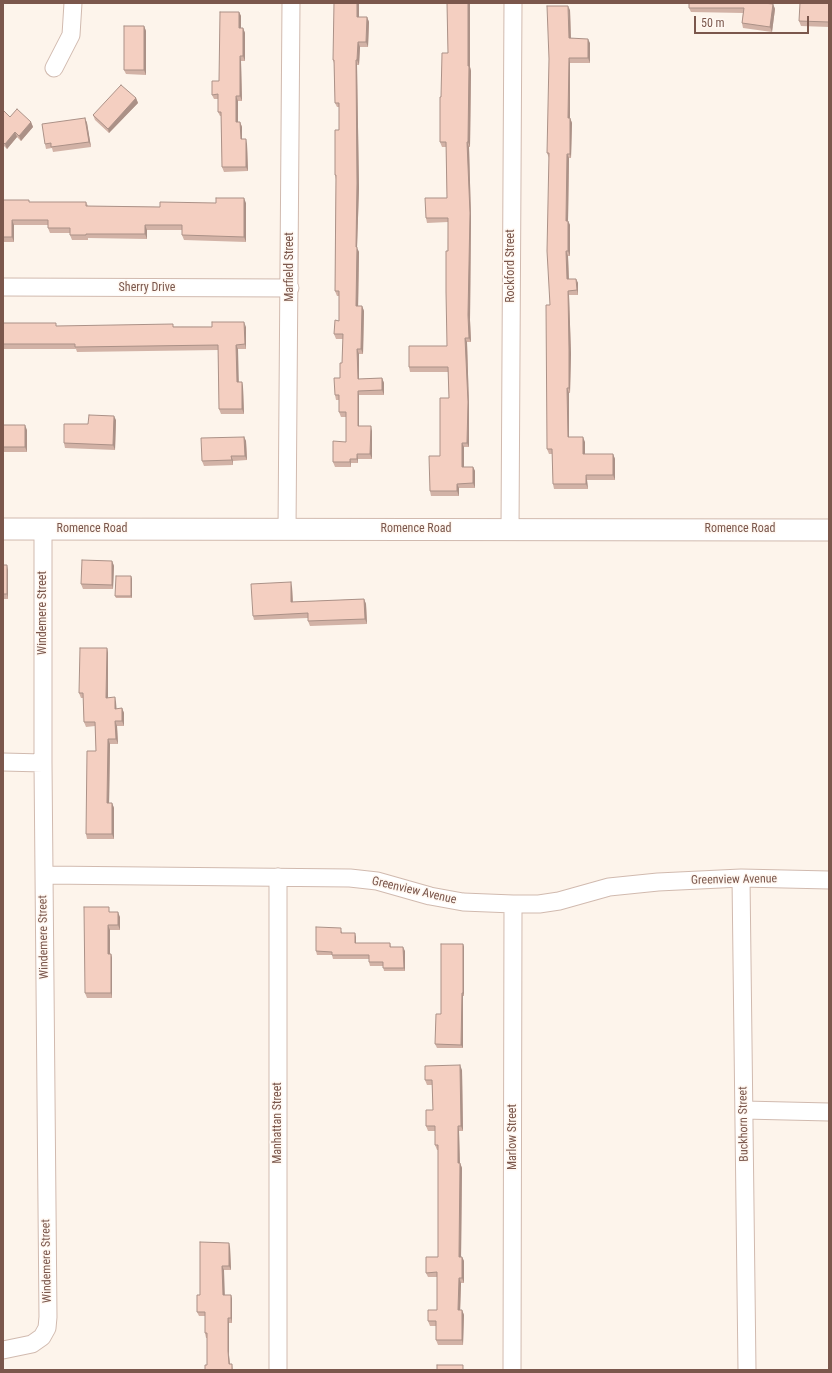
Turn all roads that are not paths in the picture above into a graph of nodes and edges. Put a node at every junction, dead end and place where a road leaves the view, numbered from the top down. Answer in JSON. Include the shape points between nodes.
{"nodes":[{"id":1,"x":73,"y":3,"type":"edge"},
{"id":2,"x":291,"y":3,"type":"edge"},
{"id":3,"x":513,"y":3,"type":"edge"},
{"id":4,"x":54,"y":68,"type":"dead end"},
{"id":5,"x":3,"y":287,"type":"edge"},
{"id":6,"x":290,"y":288,"type":"junction"},
{"id":7,"x":3,"y":529,"type":"edge"},
{"id":8,"x":43,"y":529,"type":"junction"},
{"id":9,"x":510,"y":529,"type":"junction"},
{"id":10,"x":287,"y":530,"type":"junction"},
{"id":11,"x":829,"y":530,"type":"edge"},
{"id":12,"x":3,"y":762,"type":"edge"},
{"id":13,"x":43,"y":763,"type":"junction"},
{"id":14,"x":44,"y":875,"type":"junction"},
{"id":15,"x":278,"y":877,"type":"junction"},
{"id":16,"x":742,"y":878,"type":"junction"},
{"id":17,"x":829,"y":880,"type":"edge"},
{"id":18,"x":513,"y":904,"type":"junction"},
{"id":19,"x":744,"y":1110,"type":"junction"},
{"id":20,"x":829,"y":1112,"type":"edge"},
{"id":21,"x":3,"y":1350,"type":"edge"},
{"id":22,"x":278,"y":1370,"type":"edge"},
{"id":23,"x":512,"y":1370,"type":"edge"},
{"id":24,"x":747,"y":1370,"type":"edge"}],
"edges":[{"from":1,"to":4,"type":"street","via":[[72,35]]},
{"from":2,"to":6,"type":"street","name":"Marfield Street"},
{"from":3,"to":9,"type":"street","name":"Rockford Street"},
{"from":5,"to":6,"type":"street","name":"Sherry Drive"},
{"from":6,"to":10,"type":"street","name":"Marfield Street"},
{"from":7,"to":8,"type":"street","name":"Romence Road"},
{"from":8,"to":10,"type":"street","name":"Romence Road"},
{"from":8,"to":13,"type":"street","name":"Windemere Street"},
{"from":9,"to":10,"type":"street","name":"Romence Road"},
{"from":9,"to":11,"type":"street","name":"Romence Road"},
{"from":12,"to":13,"type":"street"},
{"from":13,"to":14,"type":"street","name":"Windemere Street"},
{"from":14,"to":15,"type":"street","name":"Greenview Avenue"},
{"from":14,"to":21,"type":"street","name":"Windemere Street","via":[[48,1318],[47,1328],[42,1337],[32,1344]]},
{"from":15,"to":18,"type":"street","name":"Greenview Avenue","via":[[350,878],[463,902]]},
{"from":15,"to":22,"type":"street","name":"Manhattan Street"},
{"from":16,"to":17,"type":"street","name":"Greenview Avenue"},
{"from":16,"to":18,"type":"street","name":"Greenview Avenue","via":[[609,887],[559,901]]},
{"from":16,"to":19,"type":"street","name":"Buckhorn Street"},
{"from":18,"to":23,"type":"street","name":"Marlow Street"},
{"from":19,"to":20,"type":"street"},
{"from":19,"to":24,"type":"street","name":"Buckhorn Street"}]}
